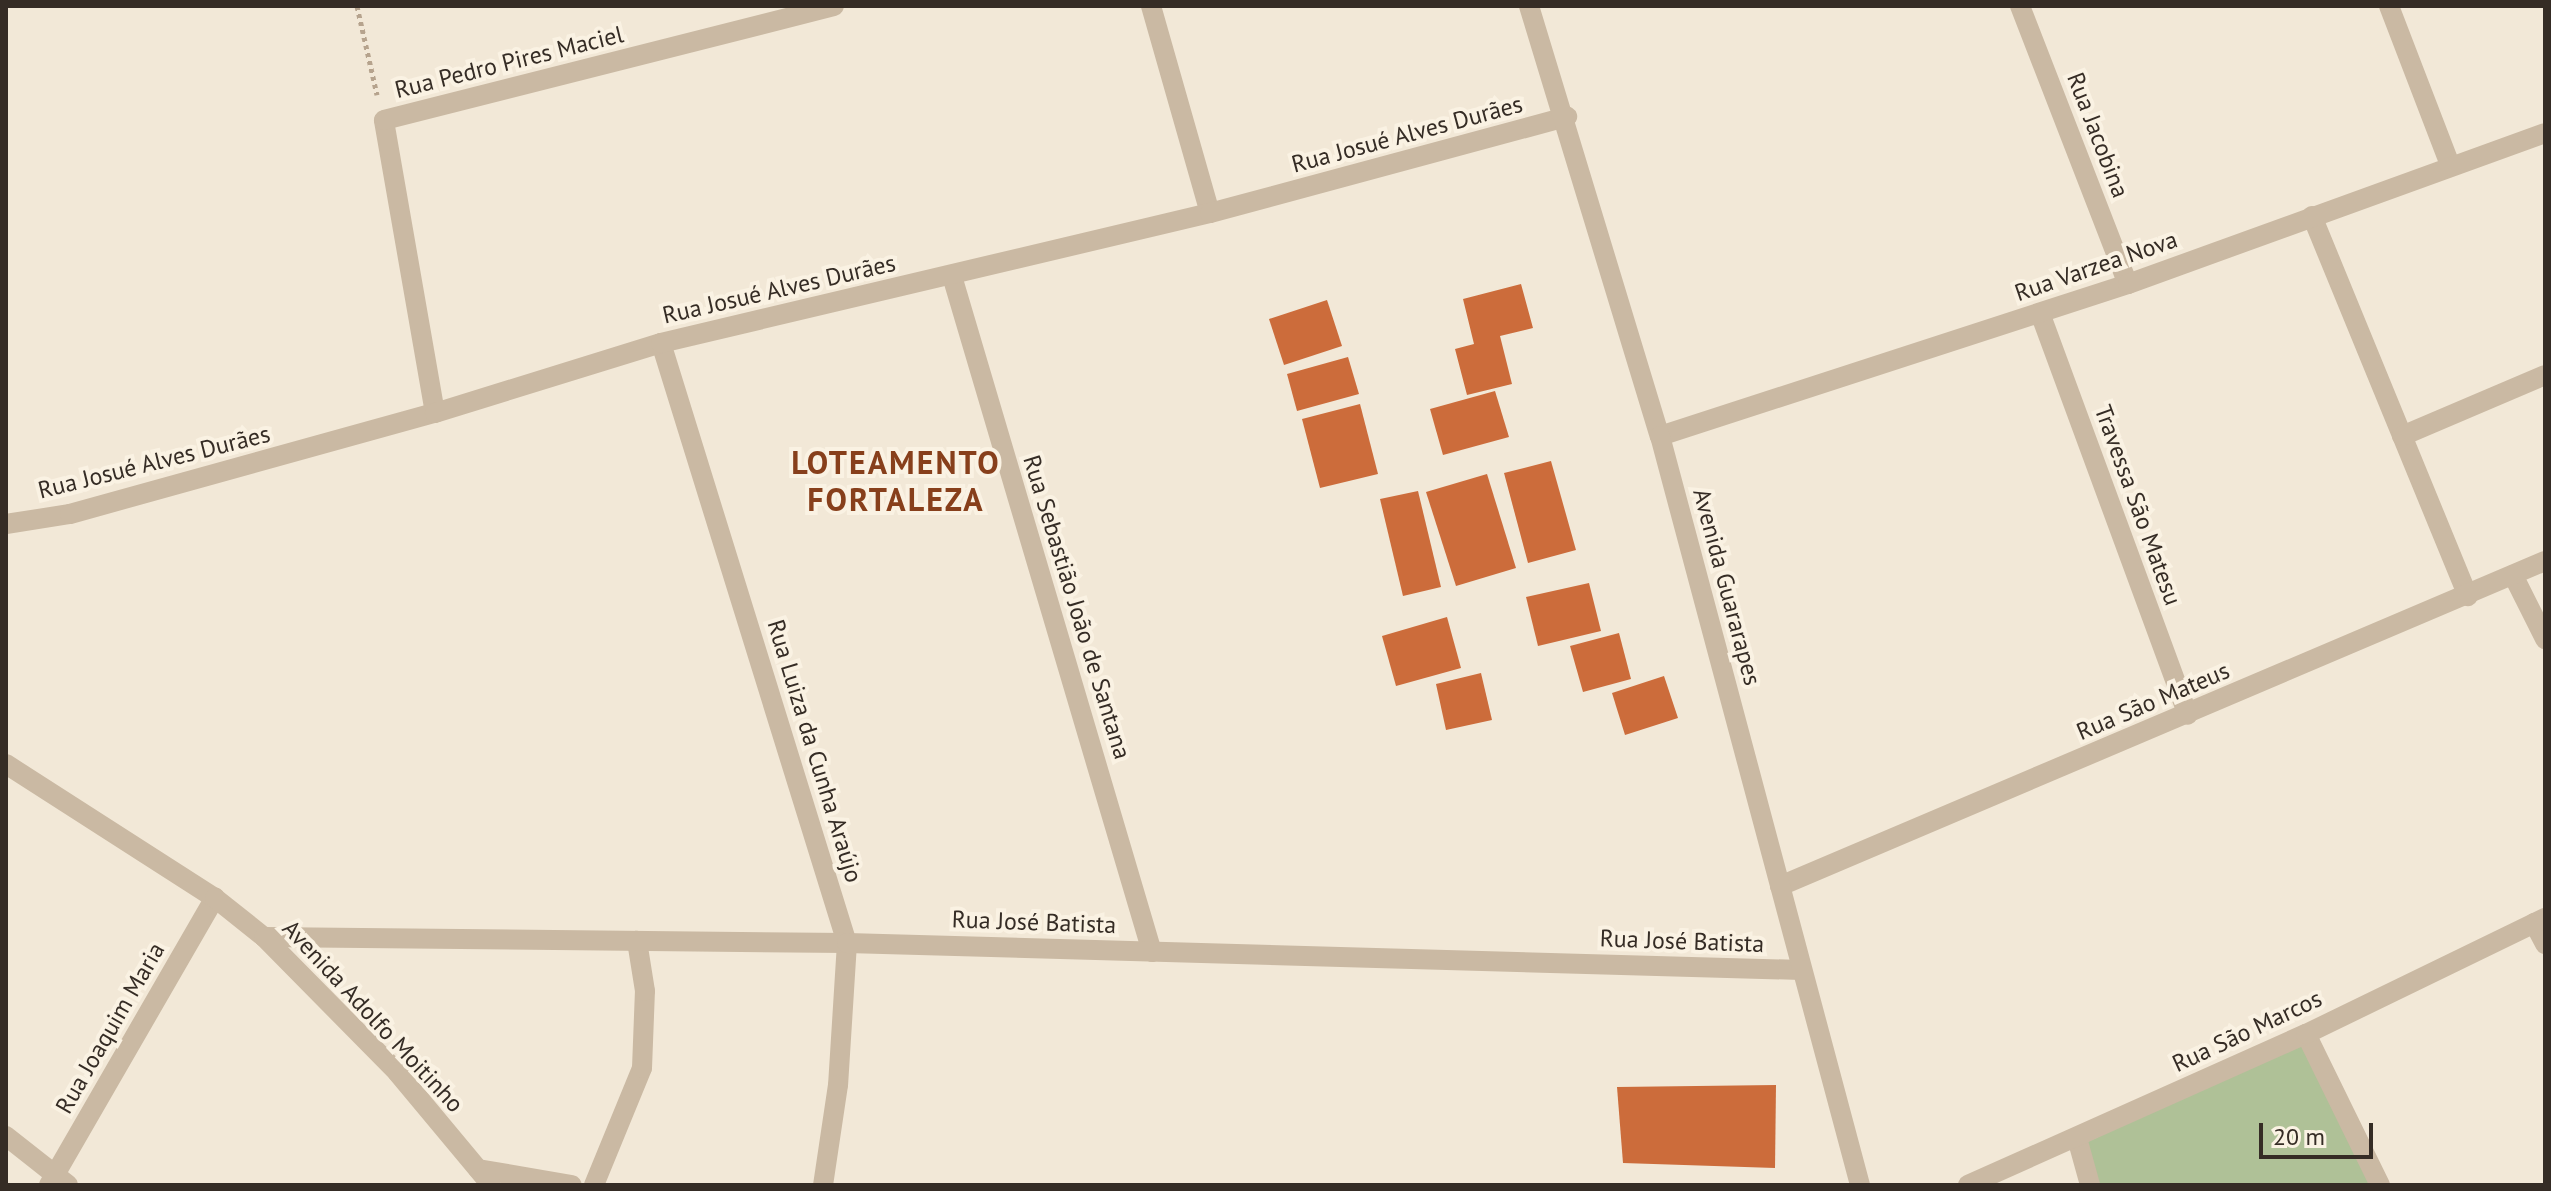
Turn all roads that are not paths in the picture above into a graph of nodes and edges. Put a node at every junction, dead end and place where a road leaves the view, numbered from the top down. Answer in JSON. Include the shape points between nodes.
{"nodes":[{"id":1,"x":834,"y":6,"type":"edge"},
{"id":2,"x":1151,"y":6,"type":"edge"},
{"id":3,"x":1529,"y":6,"type":"edge"},
{"id":4,"x":2020,"y":6,"type":"edge"},
{"id":5,"x":2389,"y":6,"type":"edge"},
{"id":6,"x":1567,"y":117,"type":"junction"},
{"id":7,"x":2545,"y":133,"type":"edge"},
{"id":8,"x":2450,"y":165,"type":"junction"},
{"id":9,"x":1210,"y":213,"type":"junction"},
{"id":10,"x":2312,"y":216,"type":"junction"},
{"id":11,"x":952,"y":276,"type":"junction"},
{"id":12,"x":2128,"y":284,"type":"junction"},
{"id":13,"x":2040,"y":313,"type":"junction"},
{"id":14,"x":661,"y":343,"type":"junction"},
{"id":15,"x":2545,"y":375,"type":"edge"},
{"id":16,"x":435,"y":413,"type":"junction"},
{"id":17,"x":1660,"y":436,"type":"junction"},
{"id":18,"x":2402,"y":436,"type":"junction"},
{"id":19,"x":6,"y":524,"type":"edge"},
{"id":20,"x":2545,"y":561,"type":"edge"},
{"id":21,"x":2513,"y":575,"type":"junction"},
{"id":22,"x":2468,"y":596,"type":"junction"},
{"id":23,"x":2545,"y":639,"type":"edge"},
{"id":24,"x":2188,"y":715,"type":"junction"},
{"id":25,"x":6,"y":764,"type":"edge"},
{"id":26,"x":1780,"y":886,"type":"junction"},
{"id":27,"x":215,"y":898,"type":"junction"},
{"id":28,"x":2540,"y":920,"type":"edge"},
{"id":29,"x":264,"y":937,"type":"junction"},
{"id":30,"x":637,"y":941,"type":"junction"},
{"id":31,"x":847,"y":943,"type":"junction"},
{"id":32,"x":2545,"y":944,"type":"edge"},
{"id":33,"x":1152,"y":952,"type":"junction"},
{"id":34,"x":1802,"y":970,"type":"junction"},
{"id":35,"x":2306,"y":1034,"type":"junction"},
{"id":36,"x":6,"y":1136,"type":"edge"},
{"id":37,"x":2077,"y":1138,"type":"junction"},
{"id":38,"x":485,"y":1177,"type":"edge"},
{"id":39,"x":58,"y":1181,"type":"edge"},
{"id":40,"x":572,"y":1185,"type":"edge"},
{"id":41,"x":594,"y":1185,"type":"edge"},
{"id":42,"x":823,"y":1185,"type":"edge"},
{"id":43,"x":1860,"y":1185,"type":"edge"},
{"id":44,"x":1968,"y":1185,"type":"edge"},
{"id":45,"x":2090,"y":1185,"type":"edge"},
{"id":46,"x":2380,"y":1185,"type":"edge"}],
"edges":[{"from":1,"to":16,"type":"street","name":"Rua Pedro Pires Maciel","via":[[384,120]]},
{"from":2,"to":9,"type":"street"},
{"from":3,"to":6,"type":"street","name":"Avenida Guararapes"},
{"from":4,"to":12,"type":"street","name":"Rua Jacobina"},
{"from":5,"to":8,"type":"street"},
{"from":6,"to":9,"type":"street","name":"Rua Josué Alves Durães"},
{"from":6,"to":17,"type":"street","name":"Avenida Guararapes"},
{"from":7,"to":8,"type":"street","name":"Rua Varzea Nova"},
{"from":8,"to":10,"type":"street","name":"Rua Varzea Nova"},
{"from":9,"to":11,"type":"street","name":"Rua Josué Alves Durães"},
{"from":10,"to":12,"type":"street","name":"Rua Varzea Nova"},
{"from":10,"to":18,"type":"street"},
{"from":11,"to":14,"type":"street","name":"Rua Josué Alves Durães"},
{"from":11,"to":33,"type":"street","name":"Rua Sebastião João de Santana"},
{"from":12,"to":13,"type":"street","name":"Rua Varzea Nova"},
{"from":13,"to":17,"type":"street","name":"Rua Varzea Nova"},
{"from":13,"to":24,"type":"street","name":"Travessa São Matesu"},
{"from":14,"to":16,"type":"street","name":"Rua Josué Alves Durães"},
{"from":14,"to":31,"type":"street","name":"Rua Luiza da Cunha Araújo"},
{"from":15,"to":18,"type":"street"},
{"from":16,"to":19,"type":"street","name":"Rua Josué Alves Durães","via":[[70,514]]},
{"from":17,"to":26,"type":"street","name":"Avenida Guararapes"},
{"from":18,"to":22,"type":"street"},
{"from":20,"to":21,"type":"street","name":"Rua São Mateus"},
{"from":21,"to":22,"type":"street","name":"Rua São Mateus"},
{"from":21,"to":23,"type":"street"},
{"from":22,"to":24,"type":"street","name":"Rua São Mateus"},
{"from":24,"to":26,"type":"street","name":"Rua São Mateus"},
{"from":25,"to":27,"type":"street","name":"Avenida Adolfo Moitinho"},
{"from":26,"to":34,"type":"street","name":"Avenida Guararapes"},
{"from":27,"to":29,"type":"street","name":"Avenida Adolfo Moitinho"},
{"from":27,"to":39,"type":"street","name":"Rua Joaquim Maria"},
{"from":28,"to":32,"type":"street"},
{"from":28,"to":35,"type":"street","name":"Rua São Marcos"},
{"from":29,"to":30,"type":"street","name":"Rua José Batista"},
{"from":29,"to":38,"type":"street","name":"Avenida Adolfo Moitinho","via":[[397,1072]]},
{"from":30,"to":31,"type":"street","name":"Rua José Batista"},
{"from":30,"to":41,"type":"street","via":[[645,991],[642,1068]]},
{"from":31,"to":33,"type":"street","name":"Rua José Batista"},
{"from":31,"to":42,"type":"street","name":"Rua Luiza da Cunha Araújo","via":[[838,1085]]},
{"from":33,"to":34,"type":"street","name":"Rua José Batista"},
{"from":34,"to":43,"type":"street","name":"Avenida Guararapes"},
{"from":35,"to":37,"type":"street","name":"Rua São Marcos"},
{"from":35,"to":46,"type":"street"},
{"from":36,"to":39,"type":"street"},
{"from":37,"to":44,"type":"street","name":"Rua São Marcos"},
{"from":37,"to":45,"type":"street"},
{"from":38,"to":40,"type":"street"}]}
